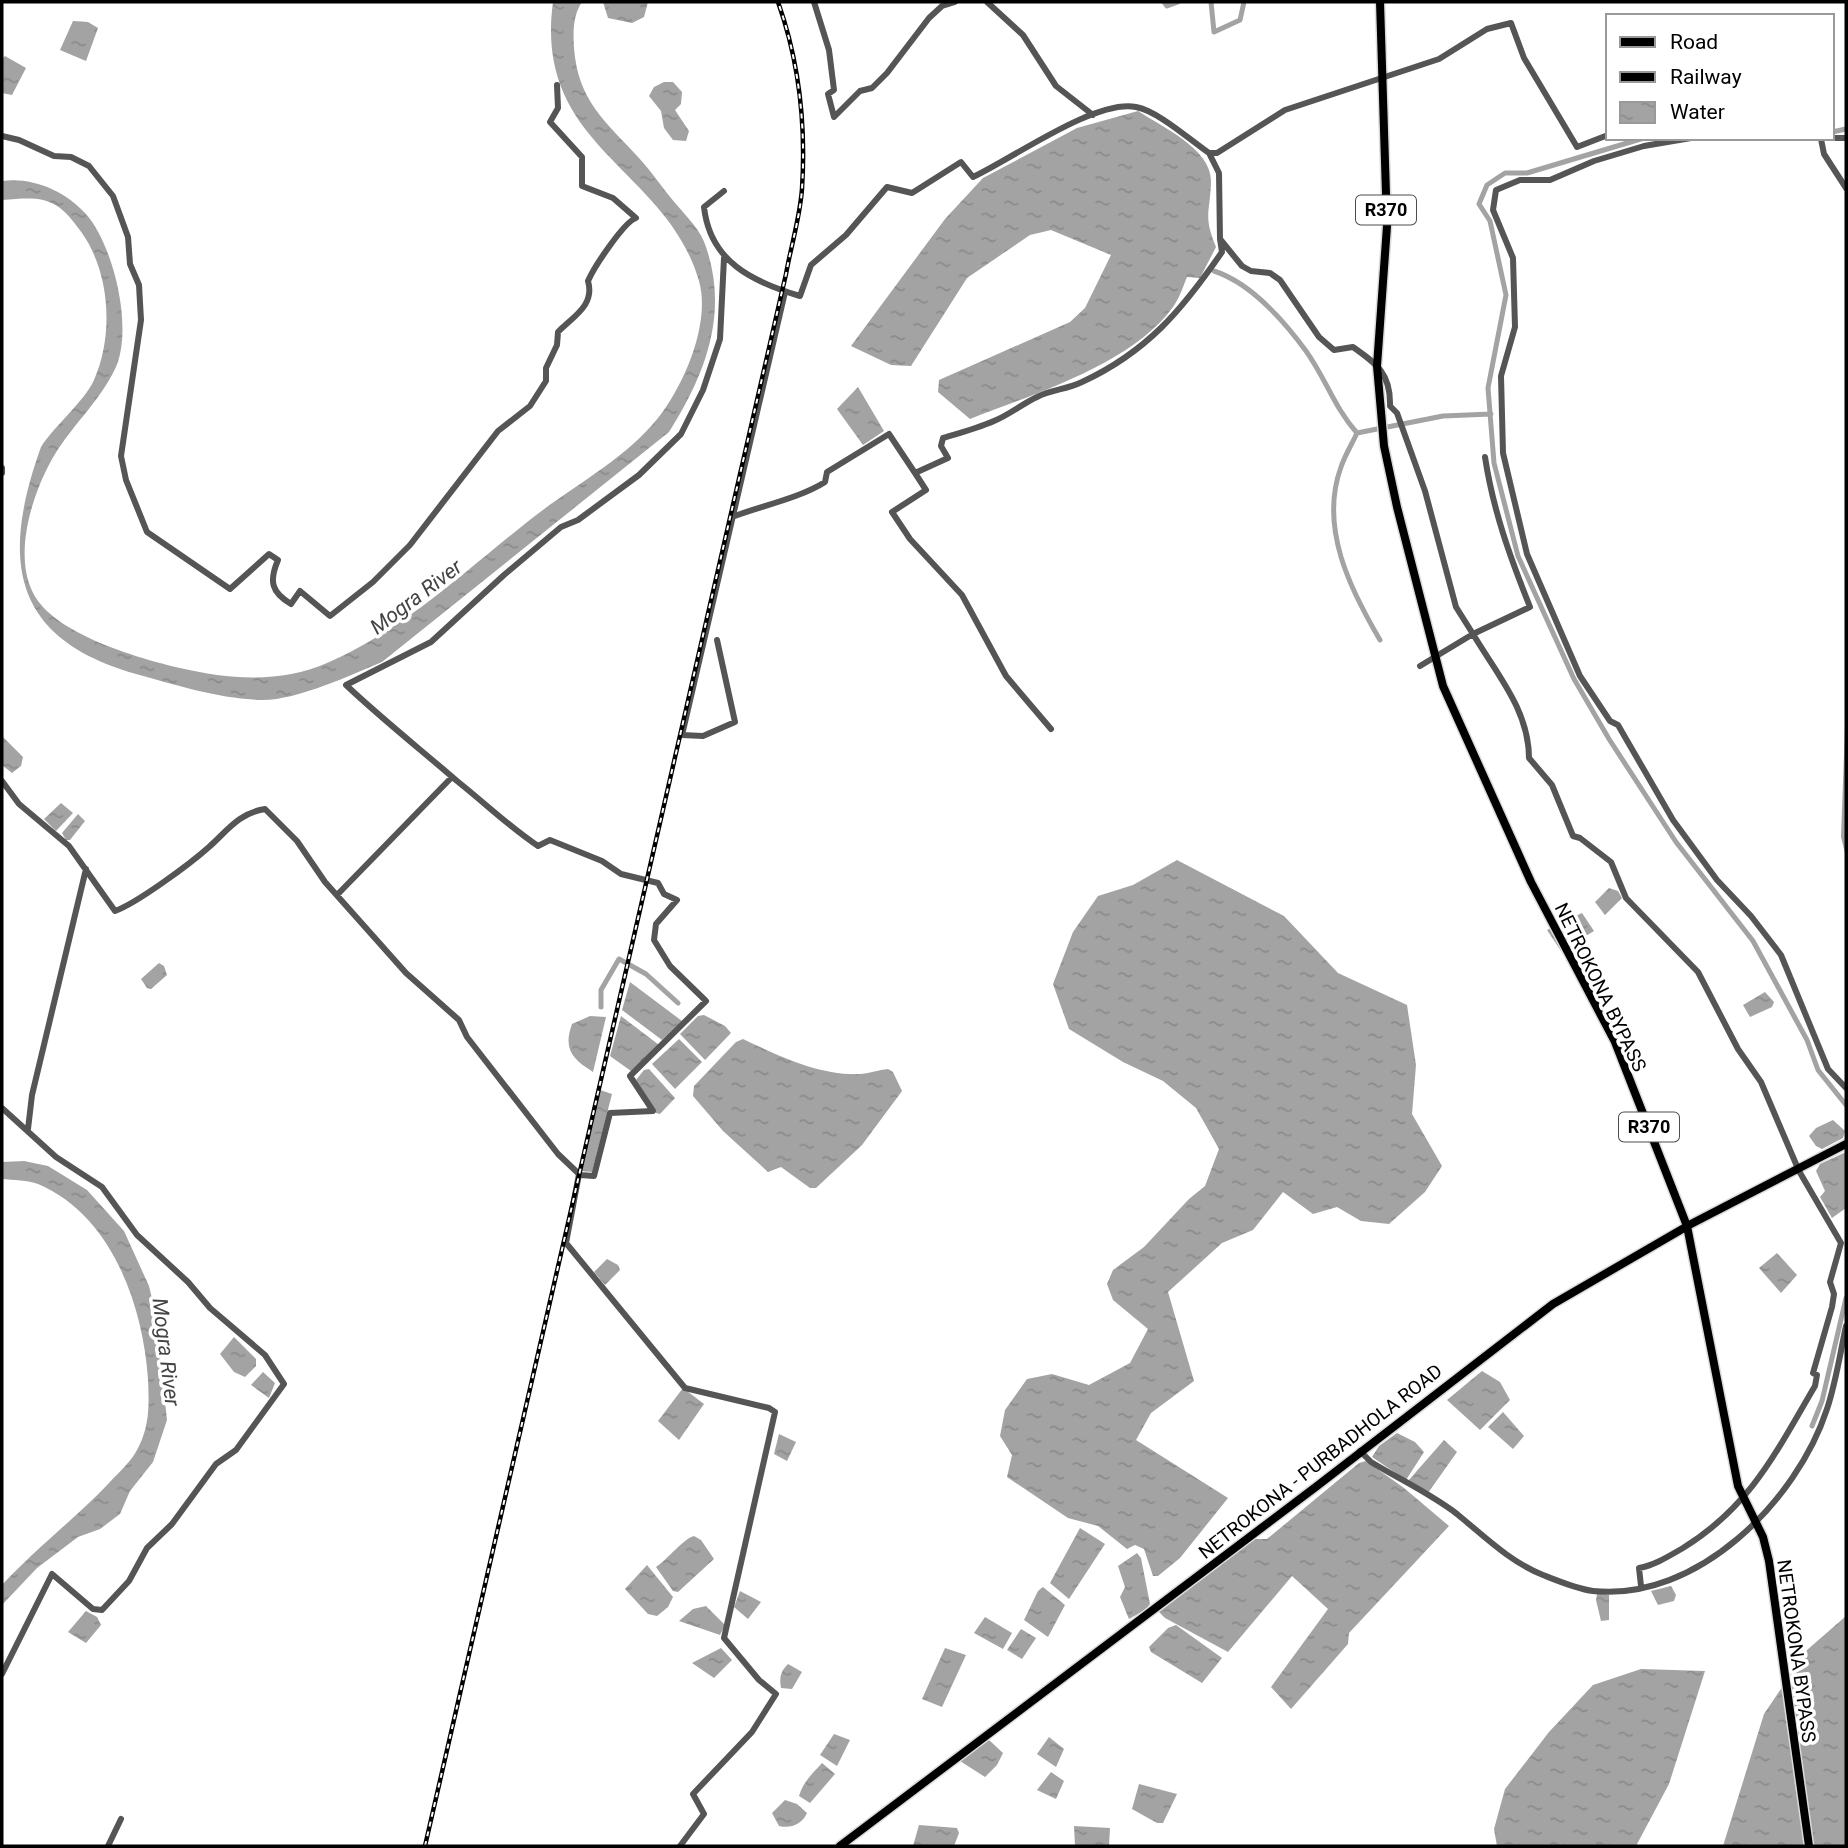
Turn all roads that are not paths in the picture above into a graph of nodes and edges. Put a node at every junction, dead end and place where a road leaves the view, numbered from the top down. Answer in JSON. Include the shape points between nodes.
{"nodes":[{"id":1,"x":814,"y":2,"type":"edge"},
{"id":2,"x":955,"y":2,"type":"edge"},
{"id":3,"x":987,"y":2,"type":"edge"},
{"id":4,"x":1380,"y":2,"type":"edge"},
{"id":5,"x":1385,"y":78,"type":"junction"},
{"id":6,"x":557,"y":85,"type":"dead end"},
{"id":7,"x":1093,"y":115,"type":"junction"},
{"id":8,"x":2,"y":136,"type":"edge"},
{"id":9,"x":1606,"y":136,"type":"edge"},
{"id":10,"x":1679,"y":140,"type":"edge"},
{"id":11,"x":1821,"y":140,"type":"edge"},
{"id":12,"x":1209,"y":153,"type":"junction"},
{"id":13,"x":1846,"y":188,"type":"edge"},
{"id":14,"x":724,"y":191,"type":"dead end"},
{"id":15,"x":1220,"y":239,"type":"junction"},
{"id":16,"x":724,"y":258,"type":"junction"},
{"id":17,"x":785,"y":292,"type":"junction"},
{"id":18,"x":1377,"y":366,"type":"junction"},
{"id":19,"x":1485,"y":457,"type":"dead end"},
{"id":20,"x":2,"y":468,"type":"edge"},
{"id":21,"x":2,"y":473,"type":"edge"},
{"id":22,"x":915,"y":473,"type":"junction"},
{"id":23,"x":732,"y":517,"type":"junction"},
{"id":24,"x":1473,"y":634,"type":"junction"},
{"id":25,"x":717,"y":640,"type":"dead end"},
{"id":26,"x":1420,"y":666,"type":"dead end"},
{"id":27,"x":1051,"y":729,"type":"dead end"},
{"id":28,"x":452,"y":777,"type":"junction"},
{"id":29,"x":2,"y":781,"type":"edge"},
{"id":30,"x":86,"y":869,"type":"junction"},
{"id":31,"x":337,"y":895,"type":"junction"},
{"id":32,"x":1846,"y":1087,"type":"edge"},
{"id":33,"x":2,"y":1108,"type":"edge"},
{"id":34,"x":27,"y":1129,"type":"junction"},
{"id":35,"x":1846,"y":1144,"type":"edge"},
{"id":36,"x":1798,"y":1171,"type":"junction"},
{"id":37,"x":580,"y":1175,"type":"junction"},
{"id":38,"x":1687,"y":1226,"type":"junction"},
{"id":39,"x":1846,"y":1326,"type":"edge"},
{"id":40,"x":1844,"y":1346,"type":"edge"},
{"id":41,"x":1360,"y":1451,"type":"junction"},
{"id":42,"x":1641,"y":1586,"type":"junction"},
{"id":43,"x":2,"y":1674,"type":"edge"},
{"id":44,"x":121,"y":1819,"type":"dead end"},
{"id":45,"x":108,"y":1846,"type":"edge"},
{"id":46,"x":681,"y":1846,"type":"edge"},
{"id":47,"x":840,"y":1846,"type":"edge"},
{"id":48,"x":1809,"y":1846,"type":"edge"}],
"edges":[{"from":1,"to":2,"type":"street","via":[[829,50],[834,90],[828,94],[834,117],[887,73],[929,18]]},
{"from":3,"to":7,"type":"street","via":[[1023,35],[1056,86]]},
{"from":4,"to":5,"type":"main road","number":"R370"},
{"from":5,"to":9,"type":"street","via":[[1439,59],[1487,29],[1511,23],[1524,58],[1577,147]]},
{"from":5,"to":12,"type":"street","via":[[1285,110],[1217,153]]},
{"from":5,"to":18,"type":"main road","number":"R370","via":[[1387,226]]},
{"from":6,"to":8,"type":"street","via":[[558,108],[550,122],[582,156],[582,186],[613,198],[636,218],[629,220],[596,263],[588,281],[592,292],[586,306],[558,332],[546,381],[530,406],[498,432],[410,545],[330,616],[300,591],[290,604],[280,597],[272,586],[278,560],[269,554],[230,589],[147,532],[121,456],[141,328],[139,285],[130,264],[124,222],[113,196],[89,166]]},
{"from":7,"to":12,"type":"street","via":[[1135,106]]},
{"from":7,"to":17,"type":"street","via":[[973,177],[961,162],[912,193],[887,187],[846,235],[811,265],[800,296]]},
{"from":10,"to":32,"type":"street","via":[[1594,161],[1550,180],[1520,180],[1496,190],[1493,210],[1513,258],[1515,327],[1501,376],[1503,453],[1527,554],[1580,676],[1610,721],[1618,725],[1673,820],[1781,955],[1828,1069]]},
{"from":11,"to":13,"type":"street"},
{"from":12,"to":15,"type":"street","via":[[1219,173]]},
{"from":14,"to":16,"type":"street","via":[[704,207]]},
{"from":15,"to":18,"type":"street","via":[[1242,266],[1280,280],[1319,337],[1335,350],[1353,347]]},
{"from":15,"to":22,"type":"street","via":[[1222,252],[1175,317],[1145,342],[1081,383],[1039,395],[995,421],[943,438],[941,446],[948,458]]},
{"from":16,"to":17,"type":"street","via":[[745,275]]},
{"from":16,"to":28,"type":"street","via":[[720,340],[681,434],[639,475],[578,520],[561,527],[431,642],[346,685]]},
{"from":17,"to":23,"type":"street"},
{"from":18,"to":24,"type":"street","via":[[1391,388],[1390,406],[1397,413],[1425,491],[1456,607]]},
{"from":18,"to":38,"type":"main road","name":"NETROKONA BYPASS","number":"R370","via":[[1383,440],[1443,687],[1531,882],[1615,1042]]},
{"from":19,"to":24,"type":"street","via":[[1503,540],[1530,607]]},
{"from":20,"to":21,"type":"street"},
{"from":22,"to":23,"type":"street","via":[[889,434],[827,472],[825,482],[809,492]]},
{"from":22,"to":27,"type":"street","via":[[926,490],[892,512],[910,540],[962,595],[1006,676]]},
{"from":23,"to":25,"type":"street","via":[[682,735],[703,736],[735,722]]},
{"from":24,"to":26,"type":"street"},
{"from":24,"to":36,"type":"street","via":[[1511,693],[1529,740],[1529,758],[1552,785],[1569,831],[1611,862],[1626,898],[1698,972],[1738,1049],[1761,1082]]},
{"from":28,"to":31,"type":"street"},
{"from":28,"to":37,"type":"street","via":[[497,818],[538,846],[550,840],[603,861],[621,874],[659,883],[664,894],[677,900],[656,924],[654,940],[670,966],[706,1001],[630,1076],[653,1111],[610,1113],[594,1176]]},
{"from":29,"to":30,"type":"street","via":[[19,804],[69,846]]},
{"from":30,"to":31,"type":"street","via":[[116,911],[207,849],[251,811],[265,809],[297,841]]},
{"from":30,"to":34,"type":"street"},
{"from":31,"to":37,"type":"street","via":[[406,973],[459,1020],[470,1041],[558,1154]]},
{"from":33,"to":34,"type":"street"},
{"from":34,"to":43,"type":"street","via":[[56,1157],[102,1187],[137,1235],[265,1355],[284,1384],[236,1450],[216,1464],[172,1524],[146,1548],[130,1581],[102,1610],[93,1609],[52,1574]]},
{"from":35,"to":36,"type":"main road","name":"NETROKONA - PURBADHOLA ROAD"},
{"from":36,"to":38,"type":"main road","name":"NETROKONA - PURBADHOLA ROAD"},
{"from":36,"to":42,"type":"street","via":[[1841,1243],[1830,1282],[1832,1307],[1813,1373],[1817,1375],[1815,1386],[1775,1457],[1745,1498],[1701,1536],[1639,1568]]},
{"from":37,"to":46,"type":"street","via":[[567,1244],[685,1388],[769,1408],[776,1415],[724,1638],[776,1694],[752,1732],[693,1794],[704,1814]]},
{"from":38,"to":41,"type":"main road","name":"NETROKONA - PURBADHOLA ROAD","via":[[1553,1304]]},
{"from":38,"to":48,"type":"main road","name":"NETROKONA BYPASS","number":"R370","via":[[1738,1486],[1763,1537],[1769,1561]]},
{"from":39,"to":40,"type":"street"},
{"from":40,"to":42,"type":"street","via":[[1827,1410],[1803,1460],[1763,1514],[1731,1545],[1682,1577]]},
{"from":41,"to":42,"type":"street","via":[[1455,1513],[1522,1566],[1591,1591]]},
{"from":41,"to":47,"type":"main road","name":"NETROKONA - PURBADHOLA ROAD"},
{"from":44,"to":45,"type":"street"}]}
